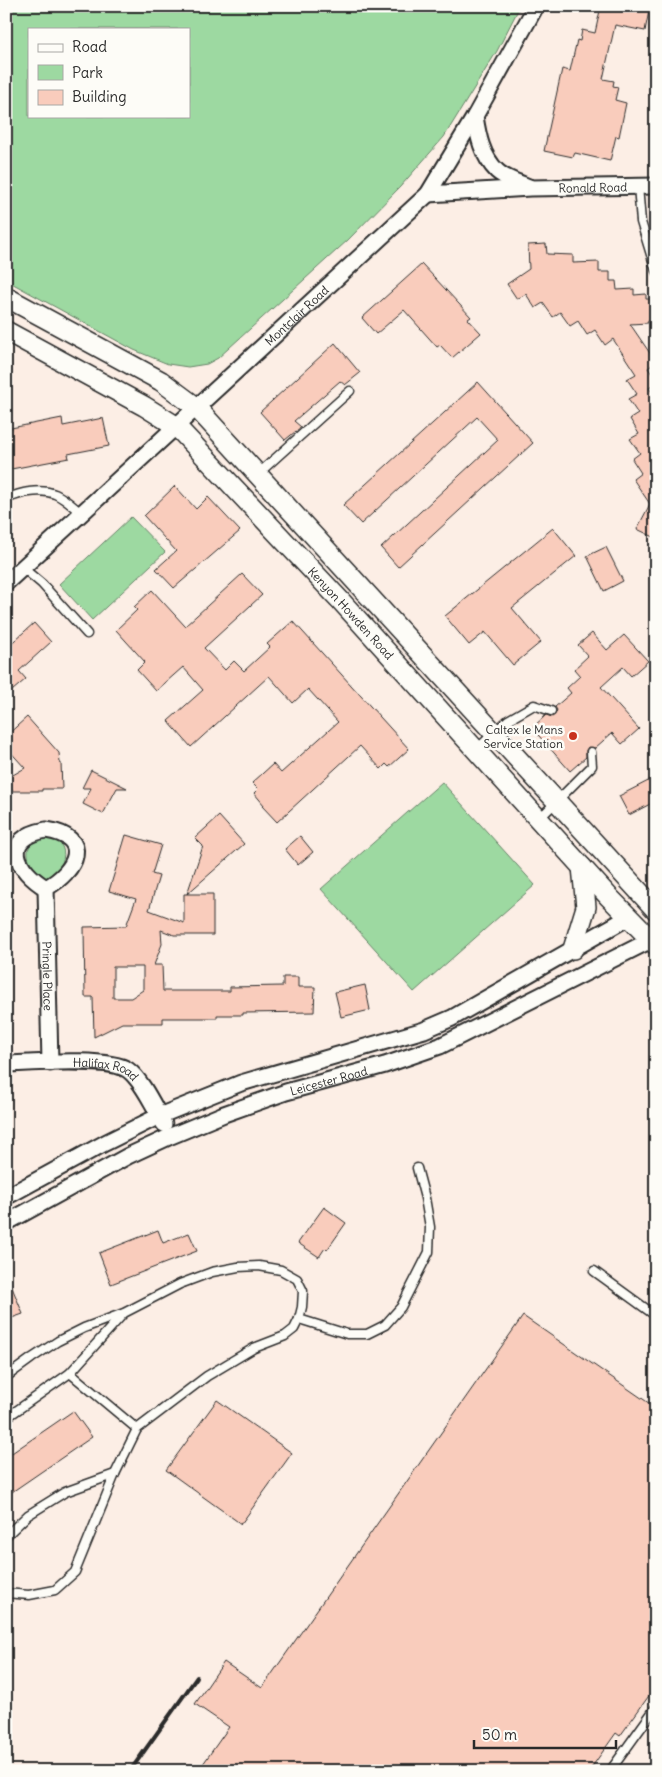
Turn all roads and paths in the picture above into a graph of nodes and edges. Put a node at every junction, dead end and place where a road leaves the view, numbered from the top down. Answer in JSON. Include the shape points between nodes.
{"nodes":[{"id":1,"x":536,"y":6,"type":"edge"},
{"id":2,"x":475,"y":116,"type":"junction"},
{"id":3,"x":638,"y":186,"type":"junction"},
{"id":4,"x":656,"y":186,"type":"edge"},
{"id":5,"x":530,"y":188,"type":"junction"},
{"id":6,"x":428,"y":194,"type":"junction"},
{"id":7,"x":656,"y":272,"type":"edge"},
{"id":8,"x":6,"y":297,"type":"edge"},
{"id":9,"x":6,"y":331,"type":"edge"},
{"id":10,"x":350,"y":391,"type":"dead end"},
{"id":11,"x":196,"y":407,"type":"junction"},
{"id":12,"x":176,"y":426,"type":"junction"},
{"id":13,"x":258,"y":474,"type":"junction"},
{"id":14,"x":6,"y":499,"type":"edge"},
{"id":15,"x":81,"y":513,"type":"junction"},
{"id":16,"x":24,"y":568,"type":"junction"},
{"id":17,"x":6,"y":583,"type":"edge"},
{"id":18,"x":358,"y":584,"type":"junction"},
{"id":19,"x":340,"y":600,"type":"junction"},
{"id":20,"x":87,"y":634,"type":"dead end"},
{"id":21,"x":446,"y":681,"type":"junction"},
{"id":22,"x":427,"y":698,"type":"junction"},
{"id":23,"x":551,"y":711,"type":"dead end"},
{"id":24,"x":494,"y":733,"type":"junction"},
{"id":25,"x":476,"y":750,"type":"junction"},
{"id":26,"x":591,"y":752,"type":"dead end"},
{"id":27,"x":557,"y":802,"type":"junction"},
{"id":28,"x":538,"y":820,"type":"junction"},
{"id":29,"x":582,"y":867,"type":"junction"},
{"id":30,"x":46,"y":888,"type":"dead end"},
{"id":31,"x":654,"y":904,"type":"edge"},
{"id":32,"x":628,"y":917,"type":"junction"},
{"id":33,"x":654,"y":940,"type":"edge"},
{"id":34,"x":573,"y":948,"type":"junction"},
{"id":35,"x":50,"y":1063,"type":"junction"},
{"id":36,"x":6,"y":1064,"type":"edge"},
{"id":37,"x":159,"y":1116,"type":"junction"},
{"id":38,"x":171,"y":1136,"type":"junction"},
{"id":39,"x":417,"y":1168,"type":"dead end"},
{"id":40,"x":6,"y":1197,"type":"edge"},
{"id":41,"x":6,"y":1223,"type":"edge"},
{"id":42,"x":594,"y":1271,"type":"dead end"},
{"id":43,"x":124,"y":1312,"type":"junction"},
{"id":44,"x":656,"y":1316,"type":"edge"},
{"id":45,"x":299,"y":1320,"type":"junction"},
{"id":46,"x":70,"y":1373,"type":"junction"},
{"id":47,"x":6,"y":1377,"type":"edge"},
{"id":48,"x":6,"y":1418,"type":"edge"},
{"id":49,"x":137,"y":1429,"type":"junction"},
{"id":50,"x":115,"y":1474,"type":"junction"},
{"id":51,"x":6,"y":1536,"type":"edge"},
{"id":52,"x":6,"y":1593,"type":"edge"},
{"id":53,"x":656,"y":1707,"type":"edge"},
{"id":54,"x":610,"y":1771,"type":"edge"}],
"edges":[{"from":1,"to":2,"type":"street","name":"Montclair Road"},
{"from":2,"to":5,"type":"street","name":"Ronald Road","via":[[484,153],[497,172]]},
{"from":2,"to":6,"type":"street","name":"Montclair Road"},
{"from":3,"to":4,"type":"street","name":"Ronald Road"},
{"from":3,"to":5,"type":"street","name":"Ronald Road"},
{"from":3,"to":7,"type":"lane","via":[[641,222]]},
{"from":5,"to":6,"type":"street","name":"Ronald Road"},
{"from":6,"to":11,"type":"street","name":"Montclair Road"},
{"from":8,"to":11,"type":"street","name":"Kenyon Howden Road","via":[[161,381]]},
{"from":9,"to":12,"type":"street","name":"Kenyon Howden Road"},
{"from":10,"to":13,"type":"lane"},
{"from":11,"to":12,"type":"street","name":"Montclair Road"},
{"from":11,"to":13,"type":"street","name":"Kenyon Howden Road"},
{"from":12,"to":15,"type":"street","name":"Montclair Road"},
{"from":12,"to":19,"type":"street","name":"Kenyon Howden Road"},
{"from":13,"to":18,"type":"street","name":"Kenyon Howden Road"},
{"from":14,"to":15,"type":"lane","via":[[42,490],[53,492]]},
{"from":15,"to":16,"type":"street","name":"Montclair Road"},
{"from":16,"to":17,"type":"street","name":"Montclair Road"},
{"from":16,"to":20,"type":"lane"},
{"from":18,"to":19,"type":"street"},
{"from":18,"to":21,"type":"street","name":"Kenyon Howden Road"},
{"from":19,"to":22,"type":"street","name":"Kenyon Howden Road"},
{"from":21,"to":22,"type":"street"},
{"from":21,"to":24,"type":"street","name":"Kenyon Howden Road"},
{"from":22,"to":25,"type":"street","name":"Kenyon Howden Road"},
{"from":23,"to":24,"type":"lane","via":[[534,705],[508,720]]},
{"from":24,"to":25,"type":"lane"},
{"from":24,"to":27,"type":"street","name":"Kenyon Howden Road"},
{"from":25,"to":28,"type":"street","name":"Kenyon Howden Road"},
{"from":26,"to":27,"type":"lane","via":[[592,766]]},
{"from":27,"to":28,"type":"lane"},
{"from":27,"to":31,"type":"street","name":"Kenyon Howden Road"},
{"from":28,"to":29,"type":"street","name":"Kenyon Howden Road"},
{"from":29,"to":32,"type":"street","name":"Kenyon Howden Road"},
{"from":29,"to":34,"type":"street","via":[[586,907]]},
{"from":30,"to":35,"type":"street","name":"Pringle Place"},
{"from":31,"to":32,"type":"street"},
{"from":32,"to":33,"type":"street","name":"Kenyon Howden Road"},
{"from":32,"to":34,"type":"street","name":"Leicester Road"},
{"from":33,"to":38,"type":"street","name":"Leicester Road","via":[[440,1046],[286,1092]]},
{"from":34,"to":37,"type":"street","name":"Leicester Road","via":[[478,1004],[424,1030],[240,1084]]},
{"from":35,"to":36,"type":"street","name":"Halifax Road"},
{"from":35,"to":37,"type":"street","name":"Halifax Road","via":[[98,1062],[128,1070]]},
{"from":37,"to":38,"type":"street","name":"Halifax Road"},
{"from":37,"to":40,"type":"street","name":"Leicester Road"},
{"from":38,"to":41,"type":"street","name":"Leicester Road"},
{"from":39,"to":45,"type":"lane","via":[[426,1198],[429,1252],[401,1307],[385,1325],[367,1334],[347,1334]]},
{"from":42,"to":44,"type":"lane"},
{"from":43,"to":45,"type":"lane","via":[[212,1272],[259,1266],[281,1270],[297,1279],[303,1292]]},
{"from":43,"to":46,"type":"lane"},
{"from":43,"to":47,"type":"lane","via":[[58,1341]]},
{"from":45,"to":49,"type":"lane","via":[[285,1336],[254,1348],[185,1390]]},
{"from":46,"to":48,"type":"lane"},
{"from":46,"to":49,"type":"lane"},
{"from":49,"to":50,"type":"lane"},
{"from":50,"to":51,"type":"lane","via":[[65,1492],[28,1515]]},
{"from":50,"to":52,"type":"lane","via":[[75,1572],[55,1590],[29,1595]]},
{"from":53,"to":54,"type":"lane"}]}
